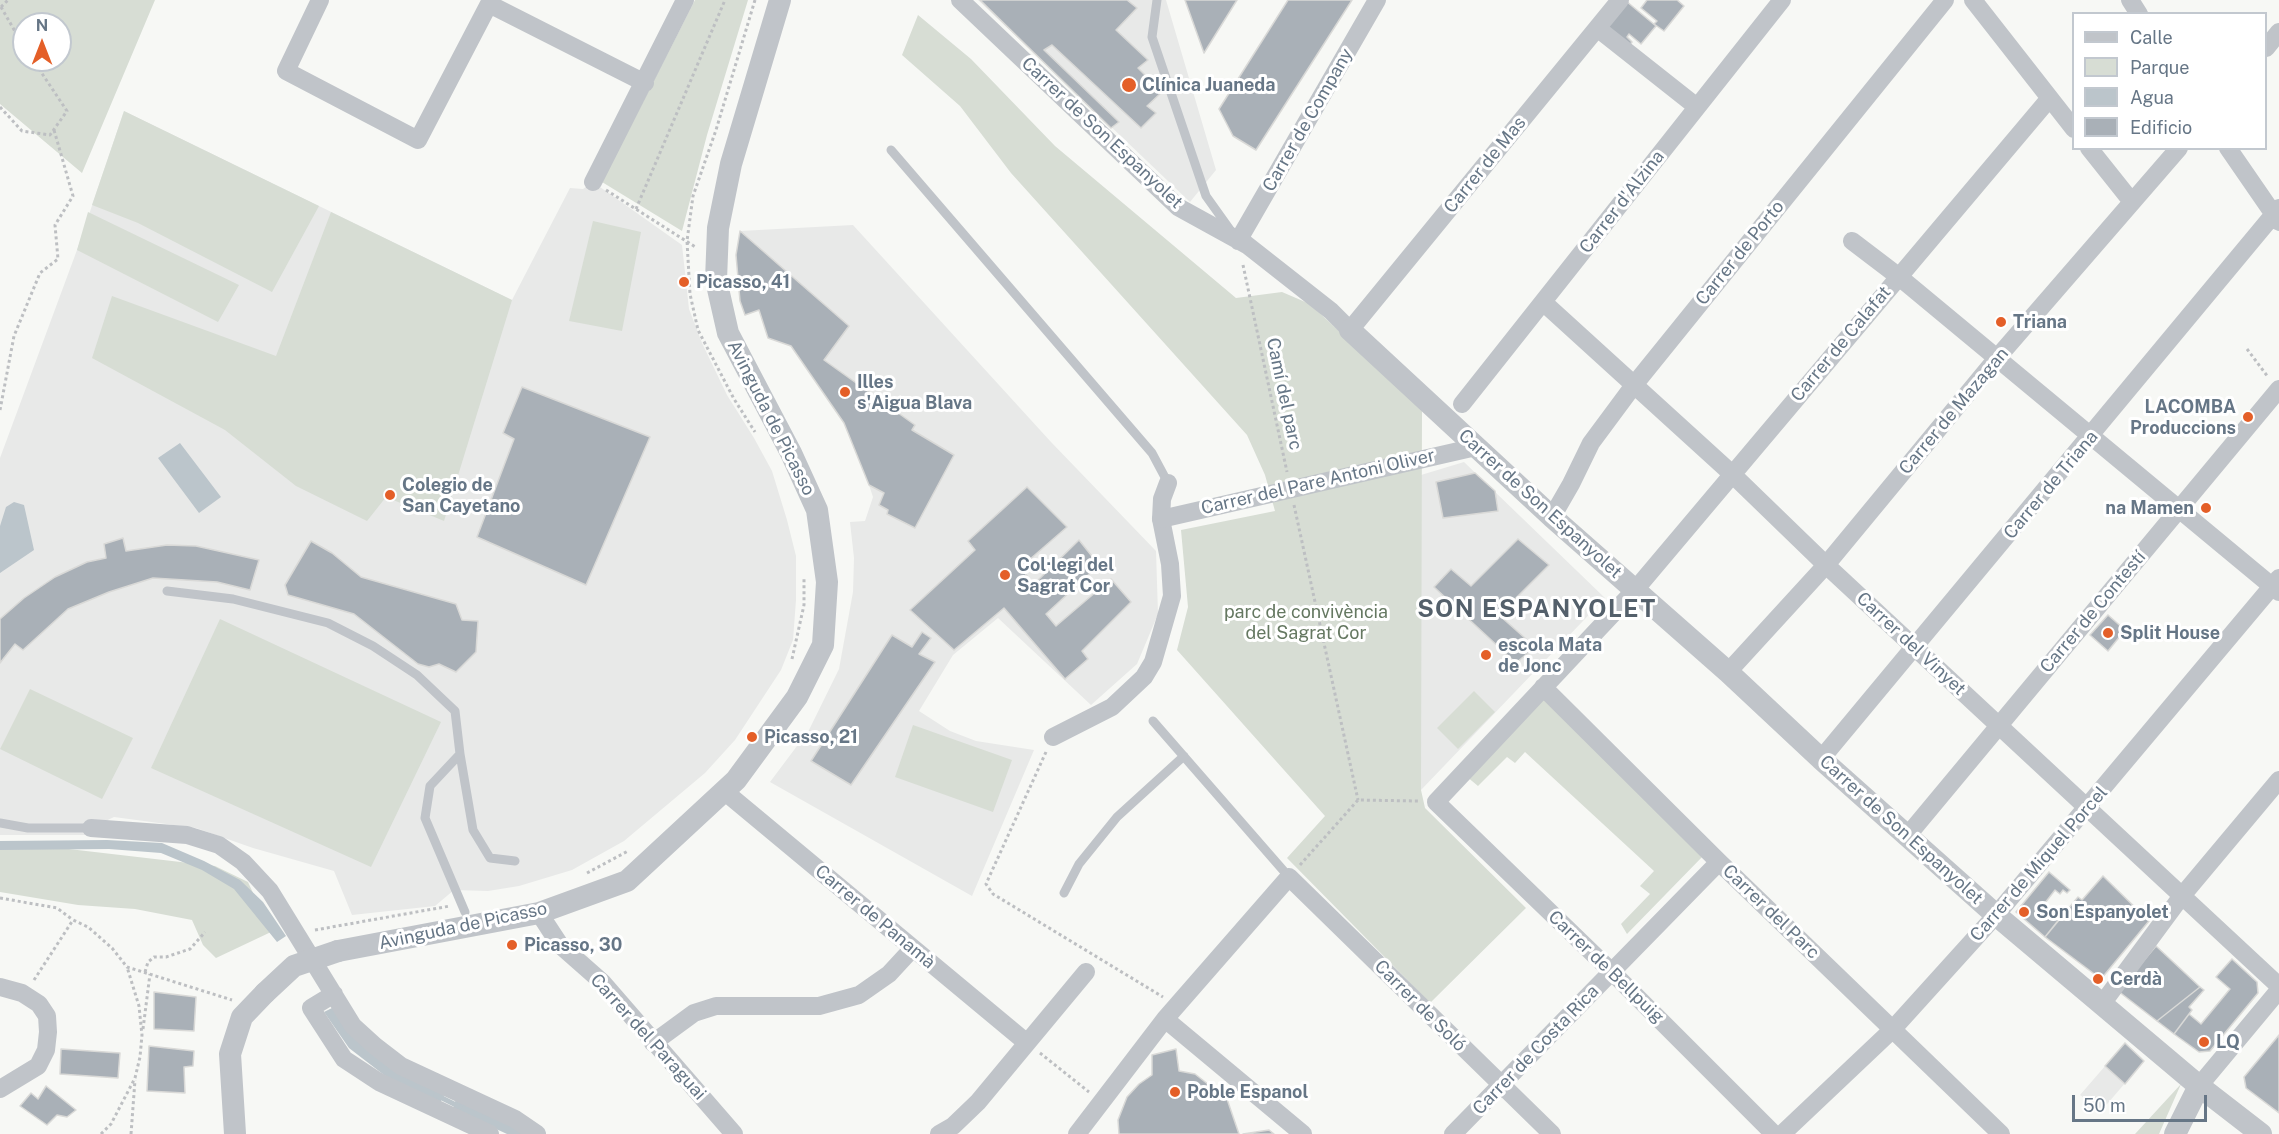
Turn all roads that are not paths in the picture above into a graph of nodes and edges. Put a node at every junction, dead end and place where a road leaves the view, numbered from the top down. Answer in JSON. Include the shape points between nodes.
{"nodes":[{"id":1,"x":320,"y":0,"type":"edge"},
{"id":2,"x":685,"y":0,"type":"edge"},
{"id":3,"x":780,"y":0,"type":"edge"},
{"id":4,"x":960,"y":0,"type":"edge"},
{"id":5,"x":1157,"y":0,"type":"edge"},
{"id":6,"x":1377,"y":0,"type":"edge"},
{"id":7,"x":1620,"y":0,"type":"edge"},
{"id":8,"x":1782,"y":0,"type":"edge"},
{"id":9,"x":1945,"y":0,"type":"edge"},
{"id":10,"x":1973,"y":0,"type":"edge"},
{"id":11,"x":490,"y":2,"type":"edge"},
{"id":12,"x":1598,"y":28,"type":"junction"},
{"id":13,"x":2279,"y":32,"type":"edge"},
{"id":14,"x":2267,"y":46,"type":"edge"},
{"id":15,"x":645,"y":83,"type":"junction"},
{"id":16,"x":2049,"y":99,"type":"junction"},
{"id":17,"x":1697,"y":107,"type":"junction"},
{"id":18,"x":2072,"y":128,"type":"edge"},
{"id":19,"x":891,"y":150,"type":"dead end"},
{"id":20,"x":2091,"y":150,"type":"edge"},
{"id":21,"x":2177,"y":150,"type":"edge"},
{"id":22,"x":2229,"y":150,"type":"edge"},
{"id":23,"x":593,"y":182,"type":"road end"},
{"id":24,"x":2132,"y":202,"type":"junction"},
{"id":25,"x":2277,"y":215,"type":"edge"},
{"id":26,"x":1238,"y":241,"type":"junction"},
{"id":27,"x":1852,"y":241,"type":"dead end"},
{"id":28,"x":1899,"y":276,"type":"junction"},
{"id":29,"x":1543,"y":302,"type":"junction"},
{"id":30,"x":1350,"y":330,"type":"junction"},
{"id":31,"x":1997,"y":358,"type":"junction"},
{"id":32,"x":1634,"y":385,"type":"junction"},
{"id":33,"x":2279,"y":390,"type":"edge"},
{"id":34,"x":1462,"y":404,"type":"dead end"},
{"id":35,"x":2091,"y":436,"type":"junction"},
{"id":36,"x":1476,"y":447,"type":"junction"},
{"id":37,"x":1731,"y":473,"type":"junction"},
{"id":38,"x":1168,"y":483,"type":"joint"},
{"id":39,"x":2179,"y":509,"type":"junction"},
{"id":40,"x":1552,"y":517,"type":"junction"},
{"id":41,"x":1161,"y":519,"type":"junction"},
{"id":42,"x":1826,"y":566,"type":"junction"},
{"id":43,"x":2277,"y":586,"type":"edge"},
{"id":44,"x":1635,"y":590,"type":"junction"},
{"id":45,"x":167,"y":591,"type":"dead end"},
{"id":46,"x":1916,"y":648,"type":"junction"},
{"id":47,"x":1728,"y":672,"type":"junction"},
{"id":48,"x":1543,"y":687,"type":"junction"},
{"id":49,"x":1153,"y":721,"type":"dead end"},
{"id":50,"x":1998,"y":726,"type":"junction"},
{"id":51,"x":1053,"y":737,"type":"road end"},
{"id":52,"x":460,"y":754,"type":"junction"},
{"id":53,"x":1184,"y":756,"type":"junction"},
{"id":54,"x":1821,"y":759,"type":"junction"},
{"id":55,"x":2279,"y":780,"type":"edge"},
{"id":56,"x":724,"y":791,"type":"junction"},
{"id":57,"x":1436,"y":802,"type":"joint"},
{"id":58,"x":2087,"y":809,"type":"junction"},
{"id":59,"x":0,"y":823,"type":"edge"},
{"id":60,"x":91,"y":828,"type":"joint"},
{"id":61,"x":1908,"y":835,"type":"junction"},
{"id":62,"x":514,"y":861,"type":"dead end"},
{"id":63,"x":1719,"y":862,"type":"junction"},
{"id":64,"x":1289,"y":877,"type":"junction"},
{"id":65,"x":1064,"y":893,"type":"dead end"},
{"id":66,"x":2181,"y":897,"type":"junction"},
{"id":67,"x":464,"y":908,"type":"road end"},
{"id":68,"x":539,"y":913,"type":"junction"},
{"id":69,"x":1996,"y":915,"type":"junction"},
{"id":70,"x":913,"y":948,"type":"junction"},
{"id":71,"x":1086,"y":972,"type":"dead end"},
{"id":72,"x":1612,"y":972,"type":"junction"},
{"id":73,"x":0,"y":987,"type":"edge"},
{"id":74,"x":2279,"y":988,"type":"edge"},
{"id":75,"x":334,"y":994,"type":"junction"},
{"id":76,"x":2102,"y":1004,"type":"junction"},
{"id":77,"x":1165,"y":1019,"type":"junction"},
{"id":78,"x":1892,"y":1029,"type":"junction"},
{"id":79,"x":653,"y":1043,"type":"junction"},
{"id":80,"x":1027,"y":1043,"type":"junction"},
{"id":81,"x":1501,"y":1085,"type":"junction"},
{"id":82,"x":2199,"y":1086,"type":"junction"},
{"id":83,"x":0,"y":1089,"type":"edge"},
{"id":84,"x":236,"y":1134,"type":"edge"},
{"id":85,"x":490,"y":1134,"type":"edge"},
{"id":86,"x":537,"y":1134,"type":"edge"},
{"id":87,"x":734,"y":1134,"type":"edge"},
{"id":88,"x":939,"y":1134,"type":"edge"},
{"id":89,"x":1077,"y":1134,"type":"edge"},
{"id":90,"x":1304,"y":1134,"type":"edge"},
{"id":91,"x":1453,"y":1134,"type":"edge"},
{"id":92,"x":1552,"y":1134,"type":"edge"},
{"id":93,"x":1774,"y":1134,"type":"edge"},
{"id":94,"x":1782,"y":1134,"type":"edge"},
{"id":95,"x":2001,"y":1134,"type":"edge"},
{"id":96,"x":2175,"y":1134,"type":"edge"},
{"id":97,"x":2262,"y":1134,"type":"edge"}],
"edges":[{"from":1,"to":11,"type":"street","via":[[286,71],[418,141]]},
{"from":2,"to":15,"type":"street"},
{"from":3,"to":56,"type":"street","name":"Avinguda de Picasso","via":[[731,164],[718,228],[716,280],[728,333],[818,510],[827,582],[823,645],[797,697]]},
{"from":4,"to":26,"type":"street","name":"Carrer de Son Espanyolet","via":[[1178,207]]},
{"from":5,"to":26,"type":"lane","via":[[1152,37],[1206,196]]},
{"from":6,"to":26,"type":"street","name":"Carrer de Company"},
{"from":7,"to":12,"type":"street","name":"Carrer de Mas"},
{"from":8,"to":17,"type":"street","name":"Carrer d'Alzina"},
{"from":9,"to":32,"type":"street","name":"Carrer de Porto"},
{"from":10,"to":16,"type":"street"},
{"from":11,"to":15,"type":"street"},
{"from":12,"to":17,"type":"street"},
{"from":12,"to":30,"type":"street","name":"Carrer de Mas"},
{"from":13,"to":14,"type":"street"},
{"from":15,"to":23,"type":"street"},
{"from":16,"to":18,"type":"street"},
{"from":16,"to":28,"type":"street","name":"Carrer de Calafat"},
{"from":17,"to":29,"type":"street","name":"Carrer d'Alzina"},
{"from":19,"to":38,"type":"lane","via":[[1152,453]]},
{"from":20,"to":24,"type":"street"},
{"from":21,"to":24,"type":"street","name":"Carrer de Mazagan"},
{"from":22,"to":25,"type":"street"},
{"from":24,"to":31,"type":"street","name":"Carrer de Mazagan"},
{"from":25,"to":35,"type":"street","name":"Carrer de Triana"},
{"from":26,"to":30,"type":"street","name":"Carrer de Son Espanyolet","via":[[1332,311]]},
{"from":27,"to":28,"type":"street"},
{"from":28,"to":31,"type":"street"},
{"from":28,"to":37,"type":"street","name":"Carrer de Calafat"},
{"from":29,"to":32,"type":"street","name":"Carrer del Vinyet"},
{"from":29,"to":34,"type":"street","name":"Carrer d'Alzina"},
{"from":30,"to":36,"type":"street","name":"Carrer de Son Espanyolet"},
{"from":31,"to":35,"type":"street"},
{"from":31,"to":42,"type":"street","name":"Carrer de Mazagan"},
{"from":32,"to":37,"type":"street","name":"Carrer del Vinyet"},
{"from":32,"to":40,"type":"street","name":"Carrer de Porto","via":[[1591,443]]},
{"from":33,"to":39,"type":"street","name":"Carrer de Contestí"},
{"from":35,"to":39,"type":"street"},
{"from":35,"to":46,"type":"street","name":"Carrer de Triana"},
{"from":36,"to":40,"type":"street","name":"Carrer de Son Espanyolet"},
{"from":36,"to":41,"type":"street","name":"Carrer del Pare Antoni Oliver","bridge":true},
{"from":37,"to":42,"type":"street","name":"Carrer del Vinyet"},
{"from":37,"to":44,"type":"street","name":"Carrer de Calafat"},
{"from":38,"to":41,"type":"street"},
{"from":39,"to":43,"type":"street"},
{"from":39,"to":50,"type":"street","name":"Carrer de Contestí"},
{"from":40,"to":44,"type":"street","name":"Carrer de Son Espanyolet"},
{"from":41,"to":51,"type":"street","via":[[1172,596],[1153,662],[1144,677],[1112,707]]},
{"from":42,"to":46,"type":"street","name":"Carrer del Vinyet"},
{"from":42,"to":47,"type":"street","name":"Carrer de Mazagan"},
{"from":43,"to":58,"type":"street","name":"Carrer de Miquel Porcel"},
{"from":44,"to":47,"type":"street","name":"Carrer de Son Espanyolet"},
{"from":44,"to":48,"type":"street","name":"Carrer de Calafat"},
{"from":45,"to":52,"type":"lane","via":[[234,598],[280,609],[328,623],[373,646],[417,675],[455,711]]},
{"from":46,"to":50,"type":"street","name":"Carrer del Vinyet"},
{"from":46,"to":54,"type":"street","name":"Carrer de Triana"},
{"from":47,"to":54,"type":"street","name":"Carrer de Son Espanyolet"},
{"from":48,"to":57,"type":"street","name":"Carrer de Calafat"},
{"from":48,"to":63,"type":"street","name":"Carrer del Parc"},
{"from":49,"to":53,"type":"lane"},
{"from":50,"to":58,"type":"street","name":"Carrer del Vinyet"},
{"from":50,"to":61,"type":"street","name":"Carrer de Contestí"},
{"from":52,"to":62,"type":"lane","via":[[473,830],[490,858]]},
{"from":52,"to":67,"type":"lane","via":[[430,786],[425,818]]},
{"from":53,"to":64,"type":"lane"},
{"from":53,"to":65,"type":"lane","via":[[1117,817],[1079,864]]},
{"from":54,"to":61,"type":"street","name":"Carrer de Son Espanyolet"},
{"from":55,"to":66,"type":"street"},
{"from":56,"to":68,"type":"street","name":"Avinguda de Picasso","via":[[627,881]]},
{"from":56,"to":70,"type":"street","name":"Carrer de Panamà"},
{"from":57,"to":72,"type":"street","name":"Carrer de Bellpuig"},
{"from":58,"to":66,"type":"street","name":"Carrer del Vinyet"},
{"from":58,"to":69,"type":"street","name":"Carrer de Miquel Porcel"},
{"from":59,"to":60,"type":"lane","via":[[28,828]]},
{"from":60,"to":75,"type":"street","via":[[187,835],[219,845],[243,862],[270,891]]},
{"from":61,"to":69,"type":"street","name":"Carrer de Son Espanyolet"},
{"from":63,"to":72,"type":"street","name":"Carrer de Costa Rica"},
{"from":63,"to":78,"type":"street","name":"Carrer del Parc"},
{"from":64,"to":77,"type":"street"},
{"from":64,"to":81,"type":"street","name":"Carrer de Soló"},
{"from":66,"to":74,"type":"street","name":"Carrer del Vinyet"},
{"from":66,"to":76,"type":"street"},
{"from":68,"to":79,"type":"street","name":"Carrer del Paraguai","via":[[560,945],[602,981]]},
{"from":68,"to":84,"type":"street","name":"Avinguda de Picasso","bridge":true,"via":[[339,951],[294,966],[242,1017],[231,1054]]},
{"from":69,"to":76,"type":"street","name":"Carrer de Son Espanyolet"},
{"from":69,"to":78,"type":"street","name":"Carrer de Miquel Porcel"},
{"from":70,"to":79,"type":"street","via":[[889,974],[859,995],[819,1006],[716,1006],[694,1013]]},
{"from":70,"to":80,"type":"street","name":"Carrer de Panamà"},
{"from":71,"to":80,"type":"street"},
{"from":72,"to":81,"type":"street","name":"Carrer de Costa Rica"},
{"from":72,"to":93,"type":"street","name":"Carrer de Bellpuig"},
{"from":73,"to":83,"type":"street","via":[[25,994],[47,1016],[46,1050],[38,1066]]},
{"from":74,"to":82,"type":"street"},
{"from":75,"to":85,"type":"street","via":[[311,1008],[344,1059],[379,1082]]},
{"from":75,"to":86,"type":"street","via":[[353,1026],[401,1066],[515,1119]]},
{"from":76,"to":82,"type":"street","name":"Carrer de Son Espanyolet"},
{"from":77,"to":89,"type":"street"},
{"from":77,"to":90,"type":"street"},
{"from":78,"to":94,"type":"street","name":"Carrer de Miquel Porcel"},
{"from":78,"to":95,"type":"street","name":"Carrer del Parc"},
{"from":79,"to":87,"type":"street","name":"Carrer del Paraguai"},
{"from":80,"to":88,"type":"street","via":[[978,1102]]},
{"from":81,"to":91,"type":"street","name":"Carrer de Costa Rica"},
{"from":81,"to":92,"type":"street","name":"Carrer de Soló"},
{"from":82,"to":96,"type":"street"},
{"from":82,"to":97,"type":"street","name":"Carrer de Son Espanyolet"}]}
